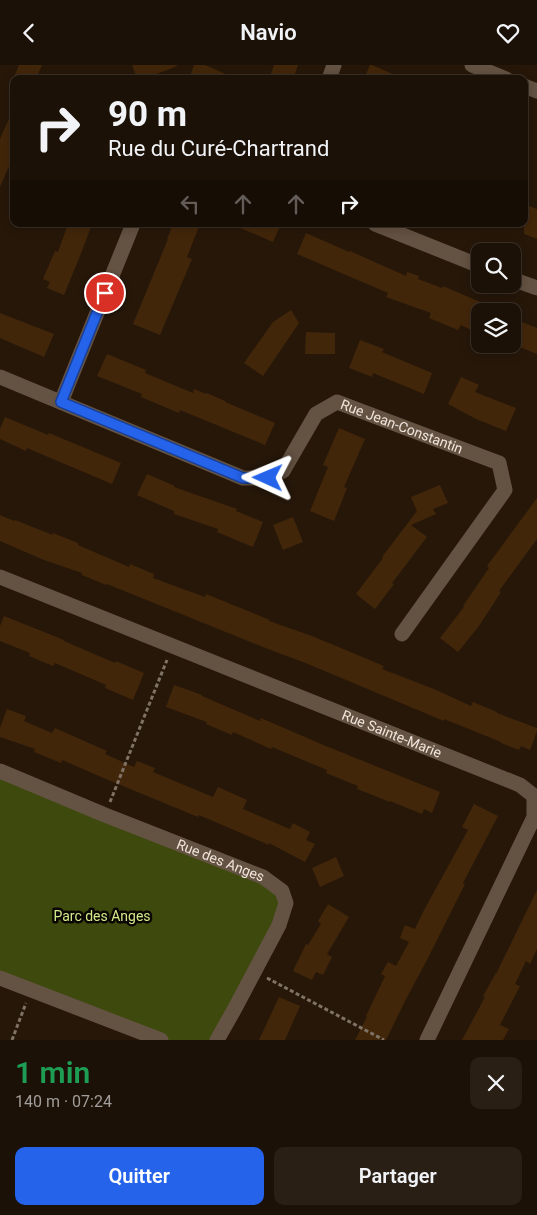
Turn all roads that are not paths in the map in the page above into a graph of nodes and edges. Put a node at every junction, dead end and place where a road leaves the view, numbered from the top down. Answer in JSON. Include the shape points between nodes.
{"nodes":[{"id":1,"x":472,"y":65,"type":"edge"},
{"id":2,"x":496,"y":75,"type":"edge"},
{"id":3,"x":132,"y":227,"type":"edge"},
{"id":4,"x":382,"y":227,"type":"edge"},
{"id":5,"x":471,"y":262,"type":"edge"},
{"id":6,"x":521,"y":283,"type":"edge"},
{"id":7,"x":537,"y":289,"type":"edge"},
{"id":8,"x":0,"y":377,"type":"edge"},
{"id":9,"x":61,"y":402,"type":"junction"},
{"id":10,"x":0,"y":577,"type":"edge"},
{"id":11,"x":402,"y":634,"type":"dead end"},
{"id":12,"x":0,"y":771,"type":"edge"},
{"id":13,"x":0,"y":978,"type":"edge"},
{"id":14,"x":161,"y":1040,"type":"edge"},
{"id":15,"x":217,"y":1040,"type":"edge"},
{"id":16,"x":427,"y":1040,"type":"edge"}],
"edges":[{"from":1,"to":2,"type":"street"},
{"from":3,"to":9,"type":"street"},
{"from":4,"to":5,"type":"street"},
{"from":6,"to":7,"type":"street"},
{"from":8,"to":9,"type":"street"},
{"from":9,"to":11,"type":"street","name":"Rue Jean-Constantin","via":[[243,478],[268,478],[283,471],[316,414],[337,402],[498,463],[505,490]]},
{"from":10,"to":16,"type":"street","name":"Rue Sainte-Marie","via":[[520,785],[534,796],[534,817]]},
{"from":12,"to":15,"type":"street","name":"Rue des Anges","via":[[263,877],[282,891],[286,903],[279,925]]},
{"from":13,"to":14,"type":"street"}]}
